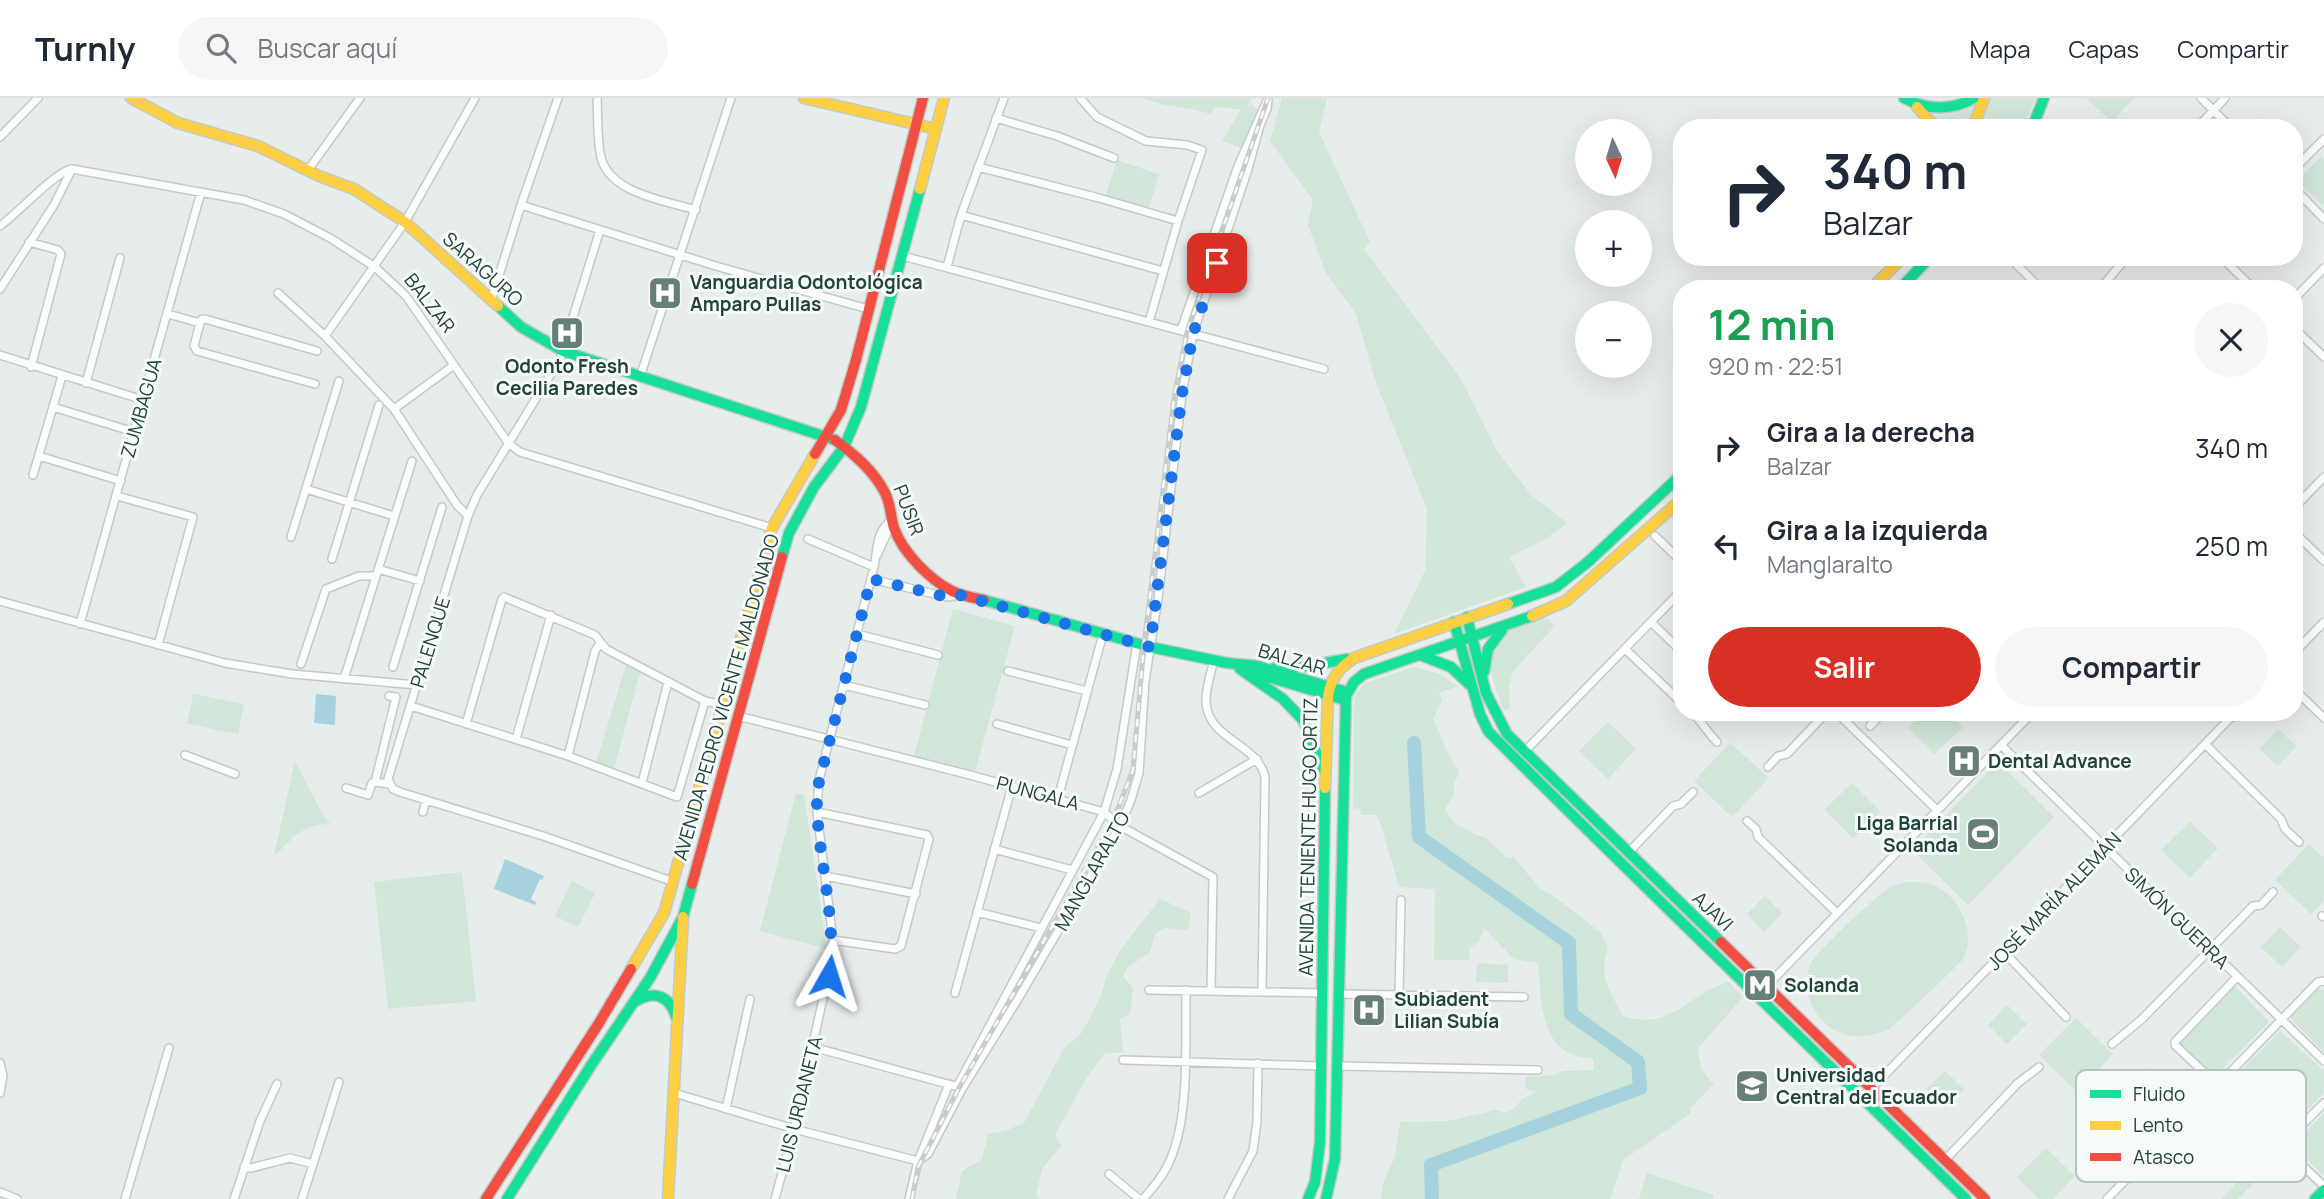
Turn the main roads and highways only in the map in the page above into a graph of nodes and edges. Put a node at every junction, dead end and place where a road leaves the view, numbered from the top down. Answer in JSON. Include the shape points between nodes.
{"nodes":[{"id":1,"x":131,"y":98,"type":"edge"},
{"id":2,"x":804,"y":98,"type":"edge"},
{"id":3,"x":923,"y":98,"type":"edge"},
{"id":4,"x":944,"y":98,"type":"edge"},
{"id":5,"x":1974,"y":98,"type":"edge"},
{"id":6,"x":1983,"y":98,"type":"edge"},
{"id":7,"x":2044,"y":98,"type":"edge"},
{"id":8,"x":1908,"y":100,"type":"edge"},
{"id":9,"x":1930,"y":119,"type":"edge"},
{"id":10,"x":1976,"y":119,"type":"edge"},
{"id":11,"x":2036,"y":119,"type":"edge"},
{"id":12,"x":916,"y":125,"type":"junction"},
{"id":13,"x":936,"y":129,"type":"junction"},
{"id":14,"x":1894,"y":266,"type":"edge"},
{"id":15,"x":1919,"y":266,"type":"edge"},
{"id":16,"x":1922,"y":266,"type":"edge"},
{"id":17,"x":1916,"y":272,"type":"junction"},
{"id":18,"x":1880,"y":280,"type":"edge"},
{"id":19,"x":1908,"y":280,"type":"edge"},
{"id":20,"x":827,"y":435,"type":"junction"},
{"id":21,"x":844,"y":447,"type":"junction"},
{"id":22,"x":1673,"y":482,"type":"edge"},
{"id":23,"x":1673,"y":507,"type":"edge"},
{"id":24,"x":960,"y":595,"type":"joint"},
{"id":25,"x":1467,"y":617,"type":"junction"},
{"id":26,"x":1454,"y":622,"type":"junction"},
{"id":27,"x":1508,"y":625,"type":"junction"},
{"id":28,"x":1472,"y":637,"type":"junction"},
{"id":29,"x":1460,"y":642,"type":"junction"},
{"id":30,"x":1419,"y":655,"type":"junction"},
{"id":31,"x":1354,"y":658,"type":"junction"},
{"id":32,"x":1227,"y":663,"type":"junction"},
{"id":33,"x":1258,"y":666,"type":"junction"},
{"id":34,"x":1240,"y":669,"type":"junction"},
{"id":35,"x":1483,"y":683,"type":"junction"},
{"id":36,"x":1473,"y":689,"type":"junction"},
{"id":37,"x":1328,"y":692,"type":"junction"},
{"id":38,"x":1346,"y":696,"type":"junction"},
{"id":39,"x":1325,"y":774,"type":"junction"},
{"id":40,"x":683,"y":917,"type":"junction"},
{"id":41,"x":1762,"y":991,"type":"junction"},
{"id":42,"x":636,"y":1001,"type":"junction"},
{"id":43,"x":678,"y":1027,"type":"junction"},
{"id":44,"x":2324,"y":1188,"type":"edge"},
{"id":45,"x":486,"y":1199,"type":"edge"},
{"id":46,"x":508,"y":1199,"type":"edge"},
{"id":47,"x":668,"y":1199,"type":"edge"},
{"id":48,"x":1308,"y":1199,"type":"edge"},
{"id":49,"x":1326,"y":1199,"type":"edge"},
{"id":50,"x":1966,"y":1199,"type":"edge"},
{"id":51,"x":1985,"y":1199,"type":"edge"},
{"id":52,"x":2315,"y":1199,"type":"edge"}],
"edges":[{"from":1,"to":20,"type":"main road","name":"SARAGURO","via":[[178,123],[258,146],[354,189],[405,222],[521,327],[563,351]]},
{"from":2,"to":12,"type":"main road"},
{"from":3,"to":12,"type":"main road","name":"AVENIDA PEDRO VICENTE MALDONADO"},
{"from":4,"to":13,"type":"main road","name":"AVENIDA PEDRO VICENTE MALDONADO"},
{"from":5,"to":8,"type":"main road","via":[[1942,108]]},
{"from":6,"to":10,"type":"main road"},
{"from":7,"to":11,"type":"main road"},
{"from":8,"to":9,"type":"main road"},
{"from":12,"to":13,"type":"main road"},
{"from":12,"to":20,"type":"main road","name":"AVENIDA PEDRO VICENTE MALDONADO","via":[[856,360],[841,410]]},
{"from":13,"to":21,"type":"main road","name":"AVENIDA PEDRO VICENTE MALDONADO","via":[[861,407]]},
{"from":14,"to":18,"type":"main road"},
{"from":15,"to":17,"type":"main road"},
{"from":16,"to":17,"type":"main road"},
{"from":17,"to":19,"type":"main road"},
{"from":20,"to":21,"type":"main road","name":"PUSIR"},
{"from":20,"to":45,"type":"main road","name":"AVENIDA PEDRO VICENTE MALDONADO","via":[[772,528],[664,913]]},
{"from":21,"to":24,"type":"main road","name":"PUSIR","via":[[879,482],[905,549],[937,581]]},
{"from":21,"to":40,"type":"main road","name":"AVENIDA PEDRO VICENTE MALDONADO","via":[[814,487],[789,533]]},
{"from":22,"to":25,"type":"main road","name":"AVENIDA TENIENTE HUGO ORTIZ","via":[[1556,587]]},
{"from":23,"to":27,"type":"main road","name":"AVENIDA TENIENTE HUGO ORTIZ","via":[[1566,601]]},
{"from":24,"to":32,"type":"main road","name":"BALZAR"},
{"from":25,"to":26,"type":"main road","name":"AVENIDA TENIENTE HUGO ORTIZ"},
{"from":25,"to":28,"type":"main road","name":"AJAVI"},
{"from":26,"to":29,"type":"main road","name":"AJAVI"},
{"from":26,"to":31,"type":"main road","name":"AVENIDA TENIENTE HUGO ORTIZ"},
{"from":27,"to":28,"type":"main road","name":"AVENIDA TENIENTE HUGO ORTIZ"},
{"from":27,"to":35,"type":"main road","via":[[1488,649]]},
{"from":28,"to":29,"type":"main road","name":"AVENIDA TENIENTE HUGO ORTIZ"},
{"from":28,"to":35,"type":"main road","name":"AJAVI"},
{"from":29,"to":30,"type":"main road","name":"AVENIDA TENIENTE HUGO ORTIZ"},
{"from":29,"to":36,"type":"main road","name":"AJAVI"},
{"from":30,"to":36,"type":"main road","via":[[1451,667]]},
{"from":30,"to":38,"type":"main road","name":"AVENIDA TENIENTE HUGO ORTIZ","via":[[1364,674]]},
{"from":31,"to":33,"type":"main road","via":[[1309,666]]},
{"from":31,"to":37,"type":"main road","name":"AVENIDA TENIENTE HUGO ORTIZ","via":[[1337,670]]},
{"from":32,"to":33,"type":"main road","name":"BALZAR"},
{"from":32,"to":34,"type":"main road","name":"BALZAR"},
{"from":33,"to":37,"type":"main road","name":"BALZAR"},
{"from":34,"to":37,"type":"main road","name":"BALZAR"},
{"from":34,"to":39,"type":"main road","via":[[1283,699],[1303,720]]},
{"from":35,"to":41,"type":"main road","name":"AJAVI","via":[[1507,734]]},
{"from":36,"to":41,"type":"main road","name":"AJAVI","via":[[1488,732],[1618,862]]},
{"from":37,"to":38,"type":"main road","name":"BALZAR"},
{"from":37,"to":39,"type":"main road","name":"AVENIDA TENIENTE HUGO ORTIZ"},
{"from":38,"to":49,"type":"main road","name":"AVENIDA TENIENTE HUGO ORTIZ","via":[[1335,1159]]},
{"from":39,"to":48,"type":"main road","name":"AVENIDA TENIENTE HUGO ORTIZ","via":[[1320,1142]]},
{"from":40,"to":42,"type":"main road","name":"AVENIDA PEDRO VICENTE MALDONADO"},
{"from":40,"to":43,"type":"main road"},
{"from":41,"to":50,"type":"main road","name":"AJAVI"},
{"from":41,"to":51,"type":"main road","name":"AJAVI"},
{"from":42,"to":43,"type":"main road","via":[[649,994],[664,997],[674,1008]]},
{"from":42,"to":46,"type":"main road","name":"AVENIDA PEDRO VICENTE MALDONADO"},
{"from":43,"to":47,"type":"main road"},
{"from":44,"to":52,"type":"main road"}]}
